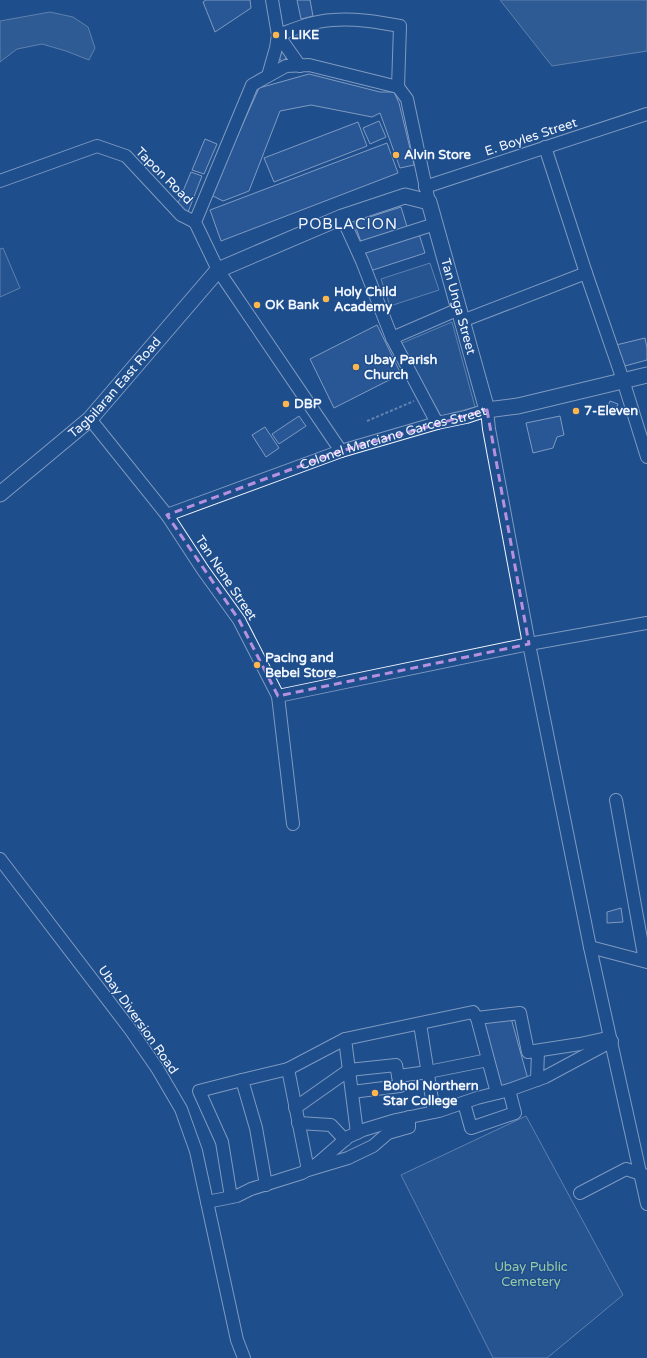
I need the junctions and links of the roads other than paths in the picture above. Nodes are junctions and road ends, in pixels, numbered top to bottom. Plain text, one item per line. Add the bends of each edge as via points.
1 (272, 0) edge
2 (278, 35) junction
3 (300, 66) junction
4 (268, 76) junction
5 (398, 87) junction
6 (647, 114) edge
7 (545, 147) junction
8 (0, 181) edge
9 (425, 187) junction
10 (429, 202) junction
11 (342, 217) junction
12 (194, 222) junction
13 (435, 224) junction
14 (357, 249) junction
15 (218, 270) junction
16 (586, 273) junction
17 (461, 315) junction
18 (392, 338) junction
19 (647, 375) edge
20 (623, 380) junction
21 (487, 410) junction
22 (90, 419) junction
23 (438, 423) junction
24 (341, 452) junction
25 (647, 457) edge
26 (0, 494) edge
27 (167, 515) junction
28 (647, 622) edge
29 (529, 644) junction
30 (278, 696) junction
31 (616, 800) dead end
32 (293, 824) dead end
33 (0, 860) edge
34 (590, 947) junction
35 (646, 961) edge
36 (476, 1018) junction
37 (420, 1024) junction
38 (345, 1039) junction
39 (611, 1039) junction
40 (538, 1050) junction
41 (488, 1060) junction
42 (288, 1070) junction
43 (349, 1070) junction
44 (428, 1072) junction
45 (398, 1076) junction
46 (242, 1080) junction
47 (537, 1080) junction
48 (352, 1092) junction
49 (503, 1092) junction
50 (464, 1103) junction
51 (295, 1108) junction
52 (434, 1112) junction
53 (409, 1117) junction
54 (298, 1123) junction
55 (357, 1132) junction
56 (345, 1140) junction
57 (308, 1170) junction
58 (644, 1175) edge
59 (266, 1185) junction
60 (580, 1193) dead end
61 (231, 1197) junction
62 (207, 1202) junction
63 (647, 1204) edge
64 (244, 1358) edge

1 - 2 street
2 - 3 street
2 - 4 street
2 - 5 street via 331,20 366,20 400,26
3 - 4 street via 286,66
3 - 5 street via 309,65
4 - 12 street via 252,85
5 - 9 street via 407,99
6 - 7 street, E. Boyles Street
7 - 9 street, E. Boyles Street
7 - 16 street
8 - 12 street, Tapon Road via 97,146 126,156 181,215
9 - 10 street
10 - 11 main road via 405,196
10 - 13 main road, Tan Unga Street
11 - 14 street
11 - 15 main road
12 - 15 street
13 - 14 street
13 - 17 main road, Tan Unga Street
14 - 18 street
15 - 22 main road, Tagbilaran East Road
15 - 24 street
16 - 17 street
16 - 20 street
17 - 18 street
17 - 21 main road, Tan Unga Street
18 - 23 street
19 - 20 main road, Colonel Marciano Garces Street
20 - 21 main road, Colonel Marciano Garces Street via 518,406
20 - 25 street
21 - 23 street, Colonel Marciano Garces Street
21 - 29 street
22 - 26 main road, Tagbilaran East Road
22 - 27 street, Tan Nene Street
23 - 24 street, Colonel Marciano Garces Street
24 - 27 street, Colonel Marciano Garces Street
27 - 30 street, Tan Nene Street via 239,620
28 - 29 street
29 - 30 street
29 - 34 street
30 - 32 street, Tan Nene Street
31 - 35 street
33 - 62 street, Ubay Diversion Road via 157,1068 181,1109 196,1151
34 - 35 street
34 - 39 street
36 - 37 street via 473,1012
36 - 40 street via 520,1013 528,1052
36 - 41 street
37 - 38 street
37 - 44 street
38 - 42 street
38 - 43 street
39 - 40 street
39 - 47 street
39 - 58 street
40 - 47 street
41 - 44 street
41 - 49 street
42 - 46 street
42 - 51 street
43 - 45 street via 396,1065
43 - 48 street
43 - 51 street
44 - 45 street
44 - 52 street
45 - 48 street via 400,1086
46 - 59 street via 256,1128
46 - 61 street via 199,1091 222,1142
47 - 49 street
48 - 55 street
49 - 50 street
49 - 50 street via 515,1113 471,1128
50 - 52 street
51 - 54 street
52 - 53 street
53 - 55 street
53 - 57 street via 409,1127 388,1133 373,1146 348,1158
54 - 56 street via 331,1125
54 - 57 street
55 - 56 street
56 - 57 street
57 - 59 street
58 - 60 street via 626,1170
58 - 63 street
59 - 61 street
61 - 62 street
62 - 64 street, Ubay Diversion Road via 236,1340

